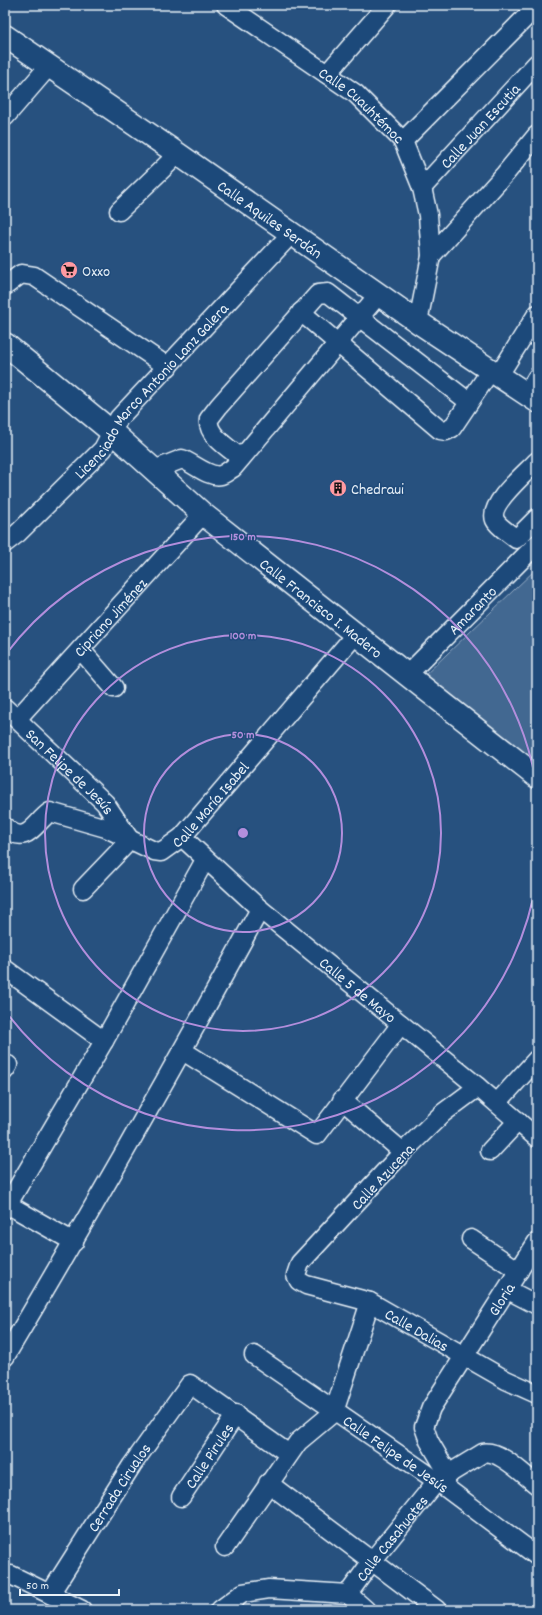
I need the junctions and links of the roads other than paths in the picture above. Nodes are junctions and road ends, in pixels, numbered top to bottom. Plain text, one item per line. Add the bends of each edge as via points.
1 (387, 5) edge
2 (537, 6) edge
3 (233, 7) edge
4 (5, 36) edge
5 (537, 63) edge
6 (49, 66) junction
7 (327, 74) junction
8 (5, 117) edge
9 (537, 135) edge
10 (403, 141) junction
11 (178, 154) junction
12 (422, 188) junction
13 (119, 211) dead end
14 (292, 233) junction
15 (431, 256) junction
16 (5, 286) edge
17 (379, 294) junction
18 (301, 312) junction
19 (537, 314) edge
20 (360, 317) junction
21 (418, 322) junction
22 (337, 343) junction
23 (5, 344) edge
24 (168, 367) junction
25 (495, 373) junction
26 (534, 391) edge
27 (470, 402) junction
28 (112, 432) junction
29 (241, 458) junction
30 (537, 461) edge
31 (154, 470) junction
32 (203, 514) junction
33 (537, 518) edge
34 (516, 539) junction
35 (5, 543) edge
36 (534, 548) edge
37 (355, 635) junction
38 (81, 650) junction
39 (407, 675) junction
40 (114, 688) dead end
41 (11, 713) edge
42 (537, 777) edge
43 (5, 827) edge
44 (182, 837) junction
45 (130, 840) junction
46 (206, 860) junction
47 (83, 889) dead end
48 (260, 909) junction
49 (5, 969) edge
50 (401, 1024) junction
51 (104, 1041) junction
52 (183, 1051) junction
53 (537, 1058) edge
54 (478, 1087) junction
55 (342, 1100) junction
56 (497, 1103) junction
57 (518, 1121) junction
58 (537, 1138) edge
59 (404, 1152) junction
60 (490, 1152) dead end
61 (6, 1206) edge
62 (471, 1240) dead end
63 (74, 1242) junction
64 (537, 1242) edge
65 (519, 1270) junction
66 (296, 1275) joint
67 (508, 1290) junction
68 (370, 1302) junction
69 (537, 1305) edge
70 (254, 1355) dead end
71 (465, 1355) junction
72 (5, 1357) edge
73 (190, 1384) joint
74 (537, 1394) edge
75 (334, 1412) junction
76 (236, 1414) junction
77 (289, 1454) junction
78 (443, 1478) junction
79 (268, 1483) junction
80 (537, 1485) edge
81 (181, 1497) dead end
82 (225, 1547) dead end
83 (537, 1556) edge
84 (372, 1561) junction
85 (5, 1575) edge
86 (50, 1594) junction
87 (348, 1594) junction
88 (81, 1610) edge
89 (220, 1610) edge
90 (366, 1610) edge
91 (437, 1610) edge

1 - 7 street
2 - 10 street
3 - 7 street, Calle Cuauhtémoc
4 - 6 main road, Calle Aquiles Serdán
5 - 12 street, Calle Juan Escutia
6 - 8 street
6 - 11 main road, Calle Aquiles Serdán
7 - 10 street, Calle Cuauhtémoc via 356,94
9 - 15 street via 506,174
10 - 12 street, Calle Cuauhtémoc
11 - 13 street
11 - 14 main road, Calle Aquiles Serdán
12 - 15 street, Calle Cuauhtémoc via 428,215
14 - 17 main road, Calle Aquiles Serdán
14 - 24 street, Licenciado Marco Antonio Lanz Galera
15 - 21 street, Calle Cuauhtémoc
16 - 24 street via 21,274 34,276
17 - 20 street
17 - 21 main road, Calle Aquiles Serdán
18 - 20 street via 323,292
18 - 22 street
18 - 29 street via 209,419 211,432
19 - 25 street
20 - 22 street
20 - 27 street
21 - 25 main road, Calle Aquiles Serdán
22 - 27 street via 440,430 452,428
22 - 29 street
23 - 28 main road, Calle Francisco I. Madero
24 - 28 street, Licenciado Marco Antonio Lanz Galera via 119,418
25 - 26 main road, Calle Aquiles Serdán
25 - 27 street
28 - 31 main road, Calle Francisco I. Madero
28 - 35 street, Licenciado Marco Antonio Lanz Galera via 104,449
29 - 31 street via 233,468 220,475 210,474 182,459
30 - 34 street via 497,502 494,512 495,521
31 - 32 main road, Calle Francisco I. Madero
32 - 37 main road, Calle Francisco I. Madero
32 - 38 street, Cipriano Jiménez
33 - 34 street
34 - 36 street
36 - 39 street, Amaranto
37 - 39 main road, Calle Francisco I. Madero
37 - 44 street, Calle María Isabel
38 - 40 street
38 - 41 street, Cipriano Jiménez
39 - 42 main road, Calle Francisco I. Madero
41 - 45 street, San Felipe de Jesús via 105,803
43 - 45 street via 11,833 21,835 31,832 50,812 106,828
44 - 45 street, Calle María Isabel via 161,852
44 - 46 street, Calle 5 de Mayo
45 - 47 street
46 - 48 street, Calle 5 de Mayo
46 - 51 street
48 - 50 street, Calle 5 de Mayo
48 - 52 street
49 - 51 street
50 - 54 street, Calle 5 de Mayo
50 - 55 street
51 - 61 street
52 - 55 street via 317,1135
52 - 63 street
53 - 56 street
54 - 56 street, Calle 5 de Mayo
54 - 59 street, Calle Azucena via 443,1113
55 - 59 street
56 - 57 street, Calle 5 de Mayo
57 - 58 street, Calle 5 de Mayo
57 - 60 street
59 - 66 street, Calle Azucena via 300,1263
61 - 63 street
62 - 65 street
63 - 72 street
64 - 65 street, Gloria
65 - 67 street, Gloria
66 - 68 street, Calle Dalias via 299,1281 306,1285
67 - 69 street
67 - 71 street, Gloria
68 - 71 street, Calle Dalias
68 - 75 street
70 - 75 street, Calle Felipe de Jesús
71 - 74 street, Calle Dalias via 506,1380
71 - 78 street, Gloria via 431,1408 424,1427
73 - 76 street, Calle Pirules
73 - 86 street, Cerrada Cirualos via 132,1465
75 - 77 street via 298,1442
75 - 78 street, Calle Felipe de Jesús
76 - 77 street, Calle Pirules
76 - 81 street, Calle Pirules
77 - 79 street
78 - 80 street, Calle Casahuates via 490,1451
78 - 83 street, Calle Felipe de Jesús
78 - 84 street, Calle Casahuates
79 - 82 street
79 - 84 street
84 - 87 street, Calle Casahuates
84 - 91 street
85 - 86 street via 11,1575
86 - 88 street
87 - 89 street via 269,1589 243,1593
87 - 90 street

